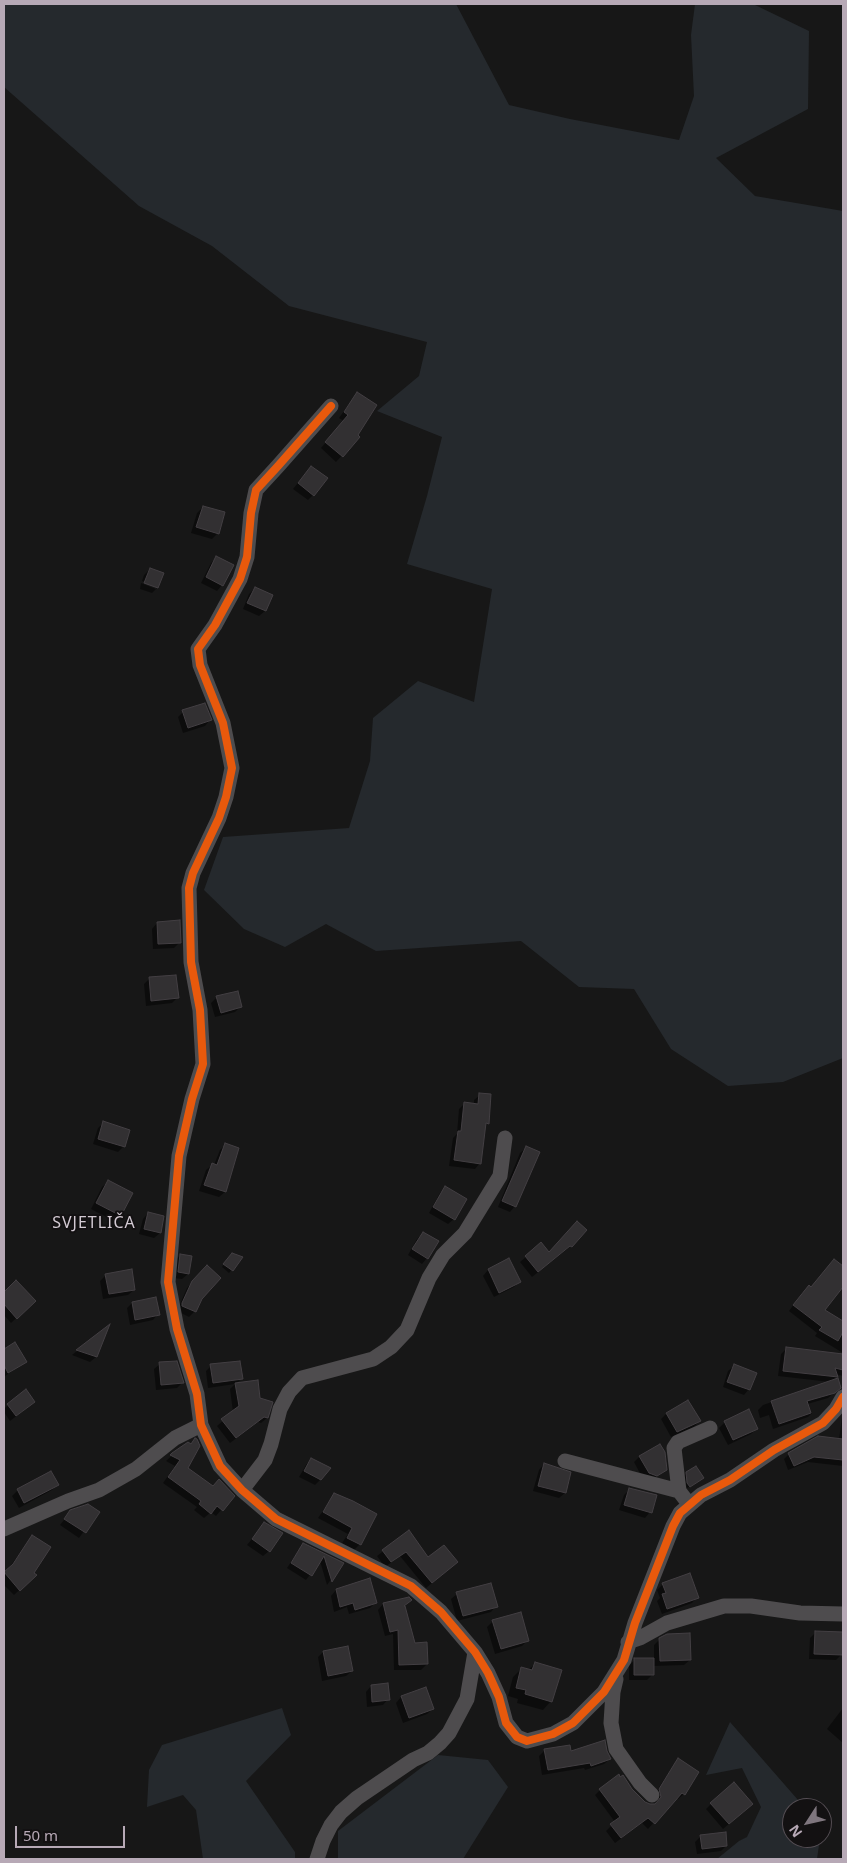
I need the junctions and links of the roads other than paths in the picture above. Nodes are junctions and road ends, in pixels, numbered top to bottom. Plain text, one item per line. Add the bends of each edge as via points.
1 (331, 406) dead end
2 (505, 1138) dead end
3 (843, 1398) edge
4 (201, 1425) junction
5 (710, 1428) dead end
6 (565, 1461) dead end
7 (242, 1490) junction
8 (680, 1491) junction
9 (689, 1504) junction
10 (4, 1529) edge
11 (843, 1614) edge
12 (628, 1642) junction
13 (475, 1652) junction
14 (616, 1672) junction
15 (652, 1795) dead end
16 (318, 1859) edge

1 - 4 street via 256,490 247,557 240,580 216,625 198,649 200,665 222,723 232,768 219,818 193,872 189,888 202,1064 179,1156 168,1282 197,1394
2 - 7 street via 500,1176 465,1233 443,1255 429,1278 407,1330 391,1347 373,1359 302,1378 280,1409 265,1460
3 - 9 street via 823,1424 774,1450
4 - 7 street via 220,1466
4 - 10 street via 175,1438 136,1469 99,1490
5 - 8 street via 686,1437 674,1448
6 - 8 street
7 - 13 street via 276,1520 411,1586 442,1612
8 - 9 street
9 - 12 street via 673,1526
11 - 12 street via 724,1606 667,1623
12 - 14 street via 624,1660
13 - 14 street via 499,1697 506,1723 517,1737 527,1740 553,1734 573,1723 604,1692
13 - 16 street via 467,1699 449,1733 428,1753 356,1798 341,1812 327,1833
14 - 15 street via 611,1723 616,1749

